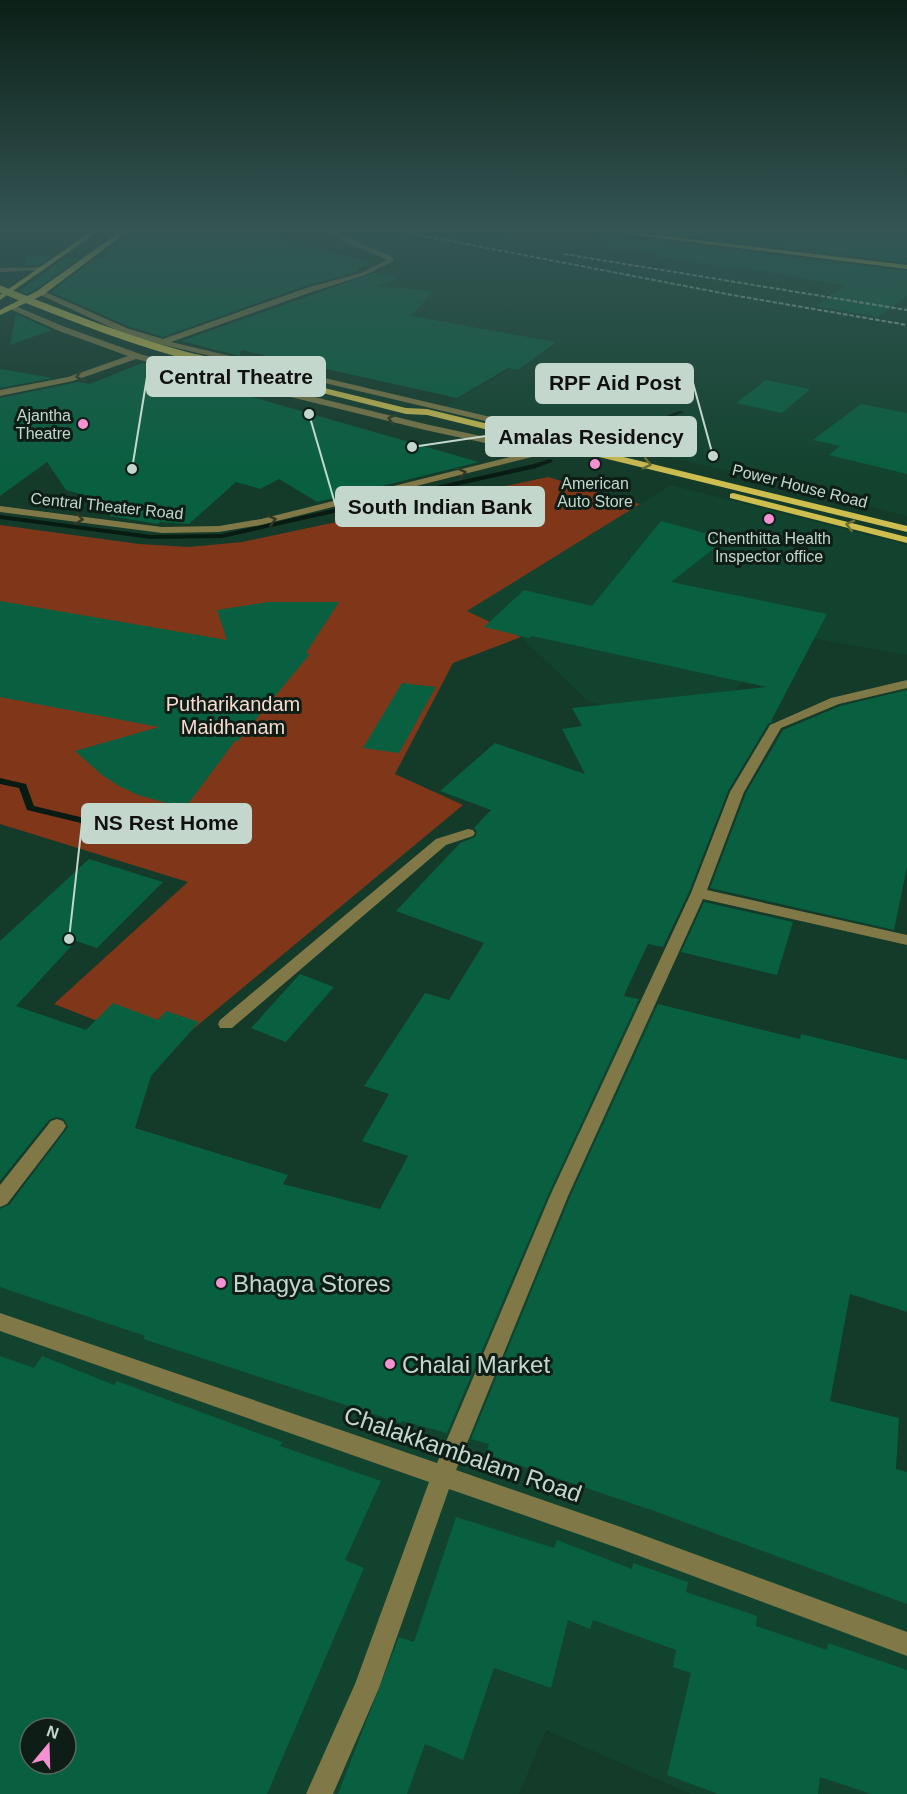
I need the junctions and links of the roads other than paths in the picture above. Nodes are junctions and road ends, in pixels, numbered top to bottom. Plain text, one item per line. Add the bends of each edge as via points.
1 (24, 312) edge
2 (56, 312) edge
3 (82, 312) edge
4 (248, 312) edge
5 (163, 342) junction
6 (135, 356) junction
7 (0, 393) edge
8 (406, 411) junction
9 (547, 445) junction
10 (561, 445) joint
11 (532, 446) junction
12 (0, 509) edge
13 (907, 529) edge
14 (907, 540) edge
15 (907, 684) edge
16 (468, 833) dead end
17 (698, 893) junction
18 (907, 940) edge
19 (226, 1024) dead end
20 (57, 1126) dead end
21 (0, 1199) edge
22 (0, 1322) edge
23 (443, 1475) junction
24 (907, 1644) edge
25 (319, 1794) edge

1 - 6 street
2 - 8 main road, bridge via 111,334
3 - 5 street
4 - 5 street
5 - 6 street
5 - 9 street via 505,423
6 -> 7 street via 70,379
11 -> 6 street via 424,427
8 - 9 main road via 427,412
8 - 11 main road via 414,418
9 - 10 street, Central Theater Road
9 - 11 main road
12 -> 9 street, Central Theater Road via 162,530 219,530
14 -> 9 main road
10 -> 13 main road, Power House Road
15 - 17 street via 836,701 776,725 736,792
16 - 19 street via 441,842
17 - 18 street
17 - 23 street via 559,1196
20 - 21 street
22 - 23 street, Chalakkambalam Road
23 - 24 street, Chalakkambalam Road
23 - 25 street via 366,1688

